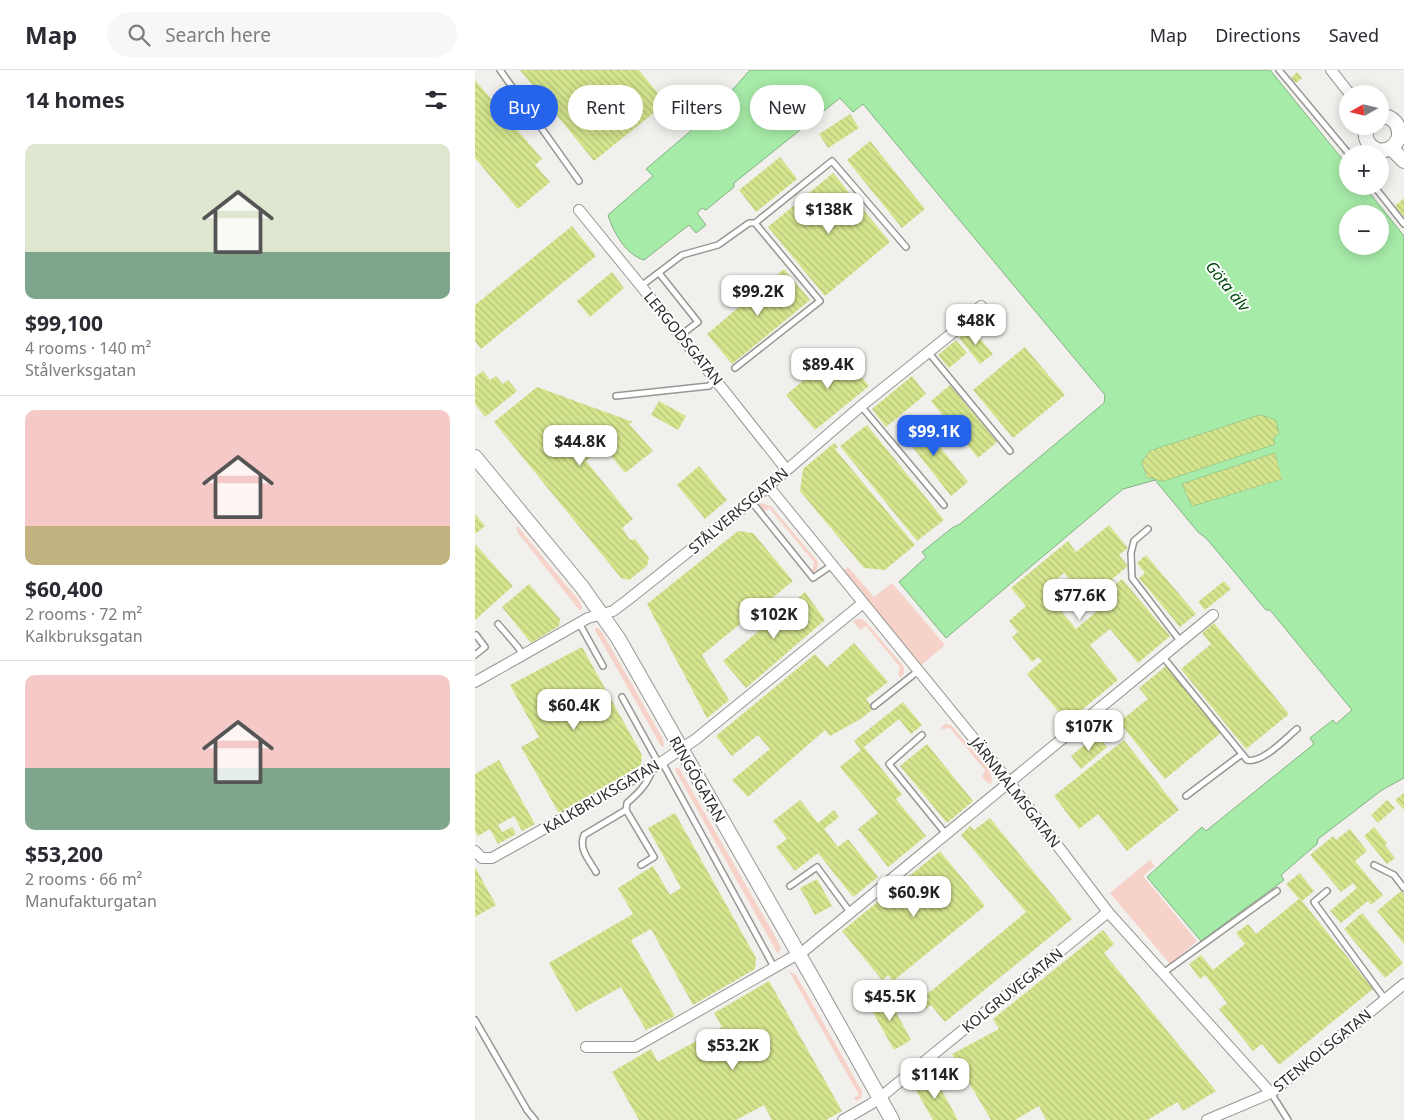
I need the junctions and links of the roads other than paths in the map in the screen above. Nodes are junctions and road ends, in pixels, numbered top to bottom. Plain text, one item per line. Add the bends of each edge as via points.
1 (500, 70) edge
2 (1279, 70) edge
3 (1331, 70) edge
4 (1343, 85) edge
5 (1404, 115) edge
6 (1389, 117) edge
7 (1389, 120) edge
8 (1365, 135) edge
9 (1398, 139) edge
10 (1342, 145) edge
11 (1404, 161) edge
12 (579, 181) dead end
13 (1382, 195) edge
14 (579, 210) dead end
15 (755, 223) junction
16 (1404, 224) edge
17 (906, 247) dead end
18 (659, 273) junction
19 (641, 286) junction
20 (981, 306) dead end
21 (681, 335) junction
22 (929, 353) junction
23 (735, 368) dead end
24 (717, 379) junction
25 (617, 396) dead end
26 (861, 406) junction
27 (1010, 451) dead end
28 (475, 457) edge
29 (787, 469) junction
30 (768, 486) junction
31 (751, 501) junction
32 (944, 505) dead end
33 (1148, 529) dead end
34 (832, 565) junction
35 (863, 603) junction
36 (603, 614) junction
37 (1213, 615) dead end
38 (498, 624) dead end
39 (579, 624) junction
40 (476, 635) dead end
41 (1181, 642) junction
42 (475, 654) edge
43 (523, 655) junction
44 (1163, 657) junction
45 (603, 666) dead end
46 (918, 671) junction
47 (476, 679) edge
48 (622, 697) dead end
49 (874, 706) dead end
50 (1297, 729) dead end
51 (923, 735) dead end
52 (681, 749) junction
53 (1241, 754) junction
54 (660, 763) junction
55 (649, 769) junction
56 (1010, 783) junction
57 (1185, 796) dead end
58 (626, 810) junction
59 (946, 834) junction
60 (475, 851) edge
61 (641, 865) dead end
62 (1374, 865) dead end
63 (596, 872) dead end
64 (790, 886) dead end
65 (1404, 888) edge
66 (1277, 891) dead end
67 (1327, 892) dead end
68 (850, 912) junction
69 (1109, 912) junction
70 (798, 954) junction
71 (775, 968) junction
72 (1163, 973) junction
73 (1404, 984) edge
74 (1385, 999) junction
75 (475, 1020) edge
76 (586, 1047) dead end
77 (1271, 1093) junction
78 (879, 1098) junction
79 (535, 1120) edge
80 (843, 1120) edge
81 (892, 1120) edge
82 (1207, 1120) edge
83 (1288, 1120) edge

1 - 12 lane
2 - 10 lane
3 - 4 street
5 - 6 street
7 - 9 street via 1398,126
8 - 9 street via 1370,145 1379,150
9 - 11 street
13 - 16 lane
14 - 19 street, LERGODSGATAN
15 - 17 lane via 832,161
15 - 18 lane via 749,223 718,244 682,255
15 - 23 lane via 820,301
18 - 19 lane
18 - 21 lane via 698,322
19 - 21 street, LERGODSGATAN
20 - 22 street, STÅLVERKSGATAN
21 - 24 street, LERGODSGATAN
22 - 26 street, STÅLVERKSGATAN
22 - 27 lane
24 - 25 lane via 709,386
24 - 29 street, LERGODSGATAN
26 - 29 street, STÅLVERKSGATAN
26 - 32 lane
28 - 36 street, RINGÖGATAN
29 - 30 street, STÅLVERKSGATAN
30 - 31 street, STÅLVERKSGATAN
30 - 34 street, JÄRNMALMSGATAN
31 - 34 lane via 813,578
31 - 36 street, STÅLVERKSGATAN via 613,612
33 - 41 lane via 1134,541 1132,578
34 - 35 street, JÄRNMALMSGATAN
35 - 46 street, JÄRNMALMSGATAN
35 - 52 street, KALKBRUKSGATAN via 704,734
36 - 39 street, STÅLVERKSGATAN
36 - 52 street, RINGÖGATAN
37 - 41 street
38 - 43 lane
39 - 43 street, STÅLVERKSGATAN
39 - 45 lane
40 - 42 lane via 485,647
41 - 44 street
43 - 47 street, STÅLVERKSGATAN
44 - 53 lane
44 - 56 street
46 - 49 lane
46 - 56 street, JÄRNMALMSGATAN
48 - 54 lane
50 - 53 lane via 1263,757 1250,761
51 - 59 lane via 889,764
52 - 54 street, KALKBRUKSGATAN
52 - 70 street, RINGÖGATAN
53 - 57 lane
54 - 55 street, KALKBRUKSGATAN
54 - 71 lane
55 - 58 lane via 648,781 627,803
55 - 60 street, KALKBRUKSGATAN via 492,858 482,858
56 - 59 street
56 - 69 street, JÄRNMALMSGATAN
58 - 61 lane via 654,857
58 - 63 lane via 584,835 582,848
59 - 68 street
62 - 65 lane via 1394,875
64 - 68 lane via 817,867
66 - 72 lane
67 - 74 lane via 1314,902
68 - 70 street
69 - 72 street, JÄRNMALMSGATAN
69 - 78 street, KOLGRUVEGATAN
70 - 71 street
70 - 78 street, RINGÖGATAN
71 - 76 street via 635,1047
72 - 77 street, JÄRNMALMSGATAN
73 - 74 street, STENKOLSGATAN
74 - 77 street, STENKOLSGATAN
75 - 79 lane
77 - 82 street, STENKOLSGATAN
77 - 83 lane
78 - 80 street, KOLGRUVEGATAN
78 - 81 street, RINGÖGATAN

